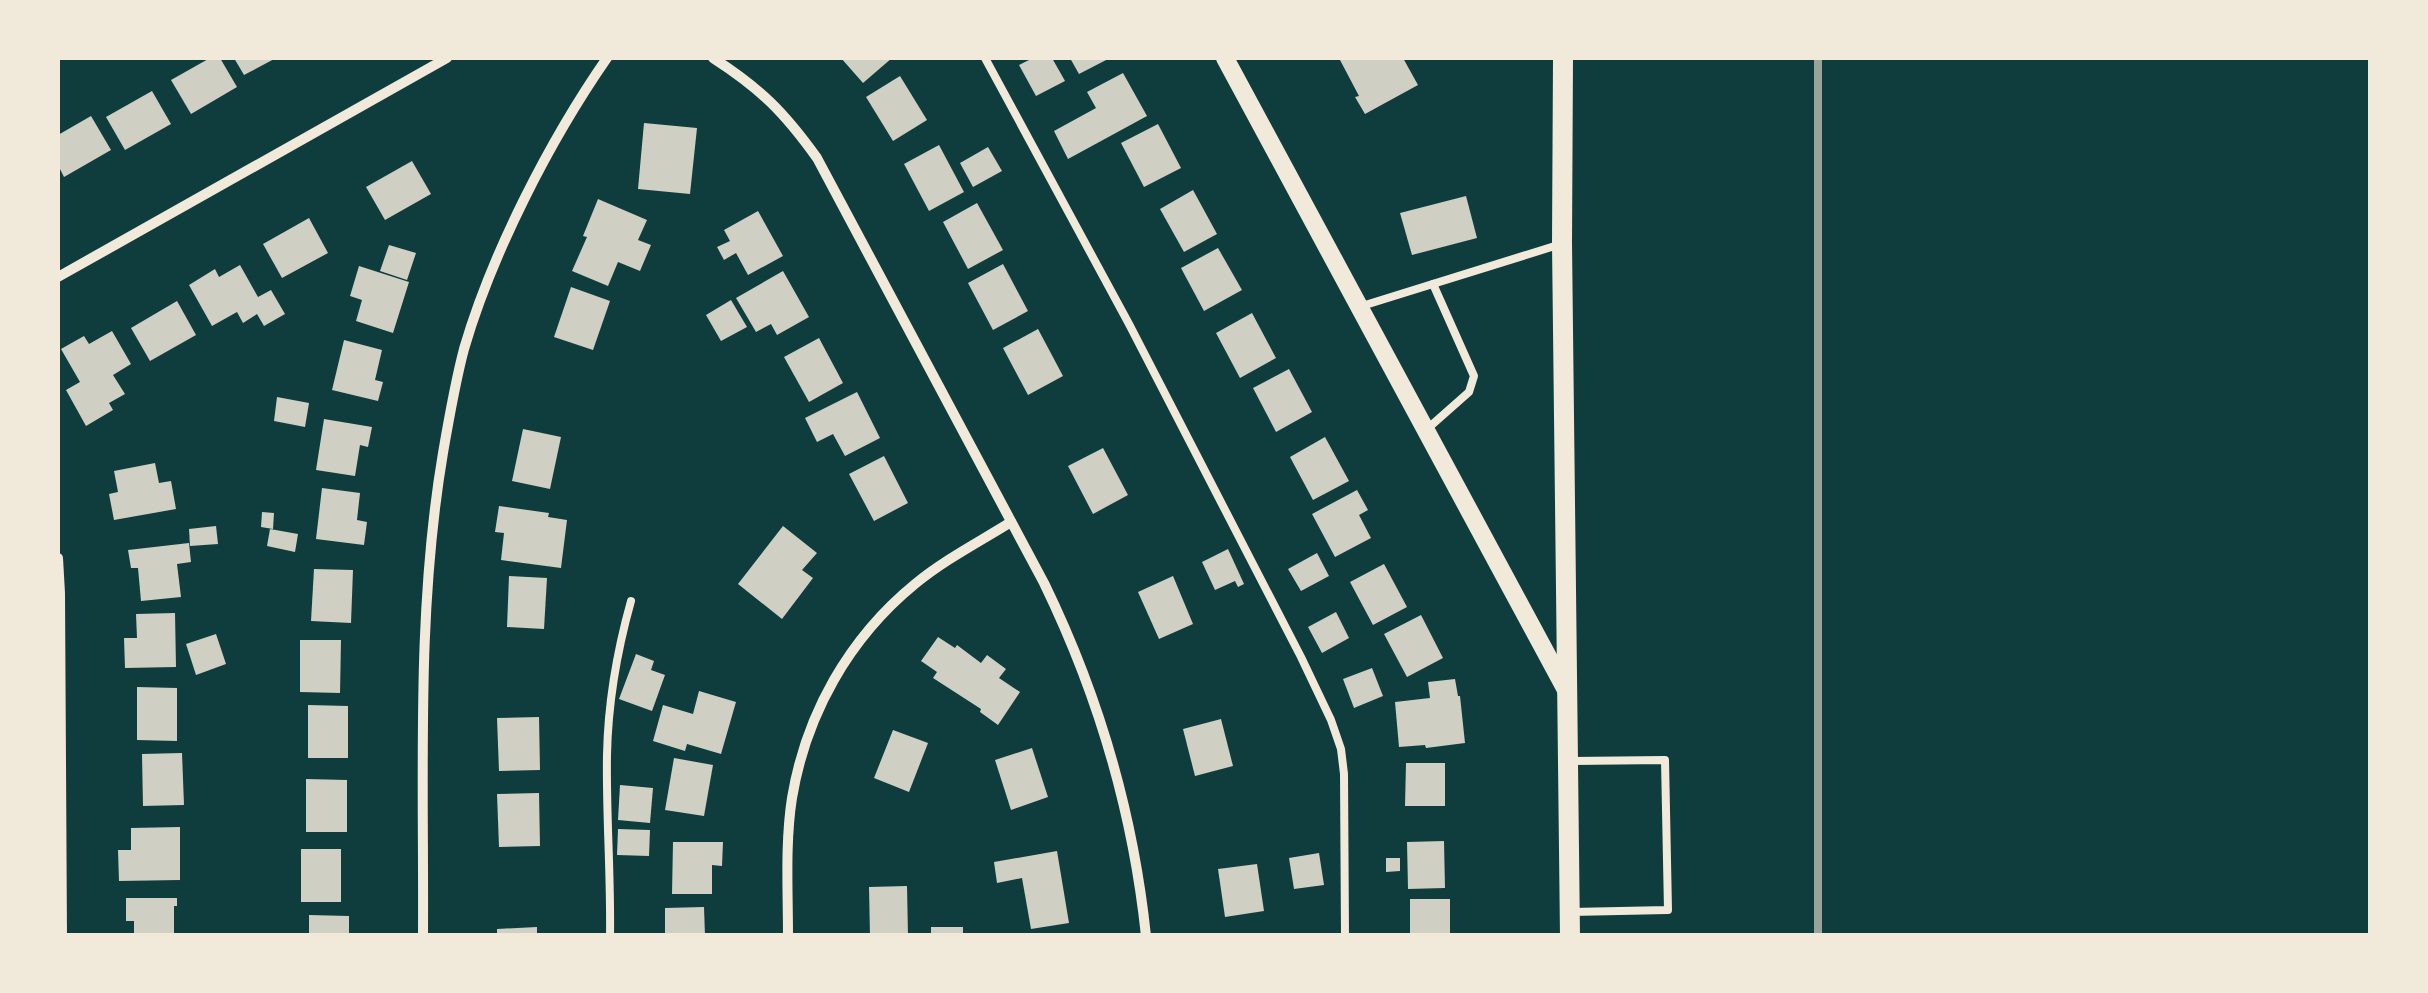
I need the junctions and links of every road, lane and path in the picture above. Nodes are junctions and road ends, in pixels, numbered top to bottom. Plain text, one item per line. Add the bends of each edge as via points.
1 (447, 58) edge
2 (606, 58) edge
3 (713, 58) edge
4 (985, 58) edge
5 (1225, 58) edge
6 (1563, 58) edge
7 (1562, 244) junction
8 (58, 277) edge
9 (1434, 284) junction
10 (1359, 307) junction
11 (1426, 430) junction
12 (1011, 522) junction
13 (58, 558) edge
14 (631, 601) dead end
15 (1566, 690) junction
16 (1567, 761) junction
17 (1569, 912) junction
18 (62, 936) edge
19 (424, 936) edge
20 (610, 936) edge
21 (788, 936) edge
22 (1146, 936) edge
23 (1345, 936) edge
24 (1570, 936) edge

1 - 8 street
2 - 19 street via 524,201 464,348 452,399 432,517 424,634
3 - 12 street via 758,88 818,158
4 - 23 lane via 1331,720 1344,774
5 - 10 street
6 - 7 main road
7 - 9 lane
7 - 15 main road
9 - 10 lane
9 - 11 lane via 1474,376 1469,392
10 - 11 street
11 - 15 street
12 - 21 street via 914,584 869,628 822,700 792,798
12 - 22 street via 1070,635 1103,727 1129,828
13 - 18 street
14 - 20 lane via 607,755
15 - 16 main road
16 - 17 main road
16 - 17 lane via 1665,760 1668,910
17 - 24 main road

